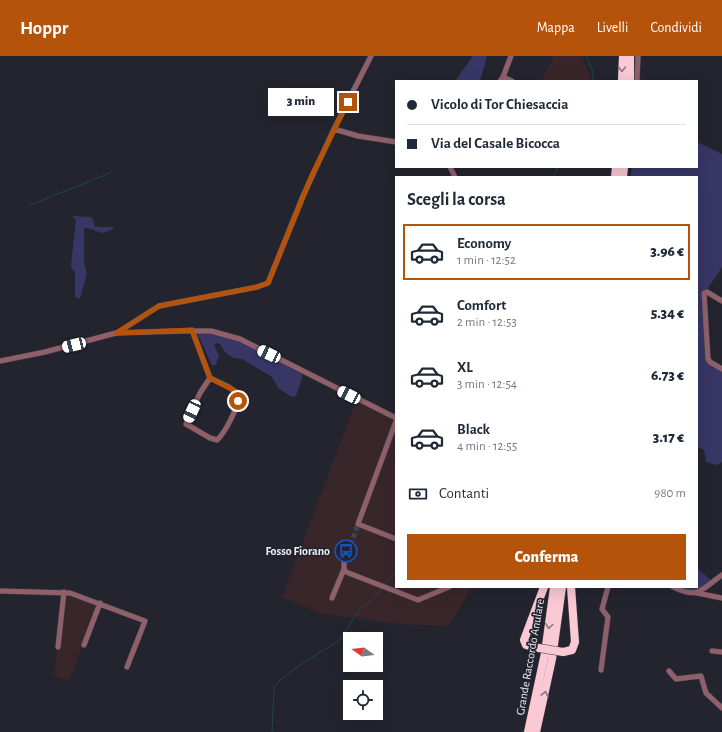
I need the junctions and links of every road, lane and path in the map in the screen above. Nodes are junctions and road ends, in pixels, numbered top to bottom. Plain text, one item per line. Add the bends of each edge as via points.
1 (371, 56) edge
2 (511, 56) edge
3 (622, 56) edge
4 (630, 56) edge
5 (638, 56) edge
6 (502, 79) edge
7 (622, 80) edge
8 (630, 80) edge
9 (637, 80) edge
10 (334, 129) junction
11 (395, 142) edge
12 (722, 301) edge
13 (192, 330) junction
14 (116, 333) junction
15 (0, 361) edge
16 (722, 369) edge
17 (210, 378) junction
18 (395, 419) edge
19 (395, 423) edge
20 (395, 539) edge
21 (348, 552) tunnel mouth
22 (344, 569) junction
23 (722, 575) edge
24 (447, 588) edge
25 (544, 588) edge
26 (554, 588) edge
27 (562, 588) edge
28 (571, 588) edge
29 (608, 588) edge
30 (676, 588) edge
31 (0, 590) edge
32 (64, 592) junction
33 (697, 593) junction
34 (332, 598) dead end
35 (722, 598) edge
36 (100, 603) junction
37 (84, 645) dead end
38 (58, 647) dead end
39 (712, 651) dead end
40 (722, 652) edge
41 (127, 667) dead end
42 (601, 670) dead end
43 (669, 671) dead end
44 (722, 708) edge
45 (528, 732) edge
46 (536, 732) edge

1 - 10 street
2 - 6 street
3 -> 7 highway
4 - 8 highway
5 - 9 street
10 - 11 street
10 - 14 street via 303,196 268,283 159,306
12 - 16 street via 707,292 704,293 708,358
13 - 14 street
13 - 17 street
13 - 18 street via 211,331 235,337
14 - 15 street
17 - 17 street via 237,392 239,397 224,433 216,440 186,424 200,392
19 - 20 street via 358,524
21 - 22 street
22 - 24 street via 418,600
22 - 34 street
23 - 33 street
25 - 28 highway, bridge via 524,640 526,645 563,652 572,650 575,642
26 -> 45 highway, Grande Raccordo Anulare via 545,652
46 -> 27 highway, Grande Raccordo Anulare via 552,659
29 - 42 street via 602,610 608,618
30 - 33 street
31 - 32 street
32 - 36 street
32 - 38 street
33 - 35 street
36 - 37 street
36 - 41 street via 145,621
39 - 40 street
43 - 44 street via 676,678 701,676 706,694

